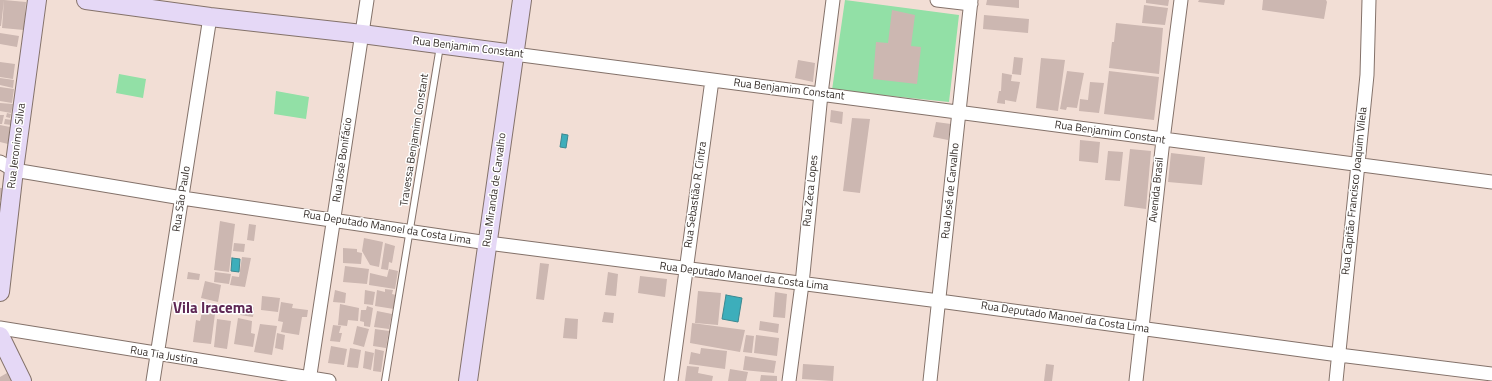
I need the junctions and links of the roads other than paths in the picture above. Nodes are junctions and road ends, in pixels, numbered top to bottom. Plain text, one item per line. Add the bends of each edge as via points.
1 (37, 0) edge
2 (86, 0) edge
3 (367, 0) edge
4 (522, 0) edge
5 (833, 0) edge
6 (937, 0) edge
7 (1181, 0) edge
8 (1369, 0) edge
9 (971, 2) edge
10 (210, 17) junction
11 (362, 34) junction
12 (440, 45) junction
13 (514, 54) junction
14 (712, 80) junction
15 (821, 94) junction
16 (959, 112) junction
17 (1163, 140) junction
18 (7, 166) edge
19 (1358, 166) junction
20 (1492, 182) edge
21 (182, 198) junction
22 (334, 220) junction
23 (410, 231) junction
24 (488, 243) junction
25 (686, 270) junction
26 (802, 284) junction
27 (0, 292) edge
28 (939, 302) junction
29 (0, 328) edge
30 (1142, 329) junction
31 (0, 336) edge
32 (157, 354) junction
33 (1339, 356) junction
34 (1492, 374) edge
35 (309, 380) edge
36 (22, 381) edge
37 (153, 381) edge
38 (329, 381) edge
39 (385, 381) edge
40 (468, 381) edge
41 (671, 381) edge
42 (789, 381) edge
43 (930, 381) edge
44 (1136, 381) edge
45 (1336, 381) edge

1 - 18 main road, Rua Jeronimo Silva
2 - 10 main road, Rua Benjamim Constant
3 - 11 street, Rua José Bonifácio
4 - 13 main road, Rua Miranda de Carvalho
5 - 15 street, Rua Zeca Lopes
6 - 9 street
7 - 17 street, Avenida Brasil
8 - 19 street, Rua Capitão Francisco Joaquim Vilela via 1367,75
9 - 16 street, Rua José de Carvalho
10 - 11 main road, Rua Benjamim Constant
10 - 21 street, Rua São Paulo
11 - 12 main road, Rua Benjamim Constant
11 - 22 street, Rua José Bonifácio
12 - 13 main road, Rua Benjamim Constant
12 - 23 lane, Travessa Benjamim Constant
13 - 14 street, Rua Benjamim Constant
13 - 24 main road, Rua Miranda de Carvalho
14 - 15 street, Rua Benjamim Constant
14 - 25 street, Rua Sebastião R. Cintra
15 - 16 street, Rua Benjamim Constant
15 - 26 street, Rua Zeca Lopes
16 - 17 street, Rua Benjamim Constant
16 - 28 street, Rua José de Carvalho
17 - 19 street, Rua Benjamim Constant
17 - 30 street, Avenida Brasil
18 - 21 street, Rua Deputado Manoel da Costa Lima
18 - 27 main road, Rua Jeronimo Silva
19 - 20 street, Rua Benjamim Constant
19 - 33 street, Rua Capitão Francisco Joaquim Vilela
21 - 22 street, Rua Deputado Manoel da Costa Lima
21 - 32 street, Rua São Paulo
22 - 23 street, Rua Deputado Manoel da Costa Lima
22 - 35 street, Rua José Bonifácio
23 - 24 street, Rua Deputado Manoel da Costa Lima
23 - 39 lane, Travessa Benjamim Constant
24 - 25 street, Rua Deputado Manoel da Costa Lima
24 - 40 main road, Rua Miranda de Carvalho
25 - 26 street, Rua Deputado Manoel da Costa Lima
25 - 41 street, Rua Sebastião R. Cintra
26 - 28 street, Rua Deputado Manoel da Costa Lima
26 - 42 street, Rua Zeca Lopes
28 - 30 street, Rua Deputado Manoel da Costa Lima
28 - 43 street, Rua José de Carvalho
29 - 32 street, Rua Tia Justina
30 - 33 street, Rua Deputado Manoel da Costa Lima
30 - 44 street, Avenida Brasil
31 - 36 main road
32 - 35 street, Rua Tia Justina
32 - 37 street, Rua São Paulo
33 - 34 street, Rua Deputado Manoel da Costa Lima
33 - 45 street, Rua Capitão Francisco Joaquim Vilela
35 - 38 street, Rua Tia Justina

